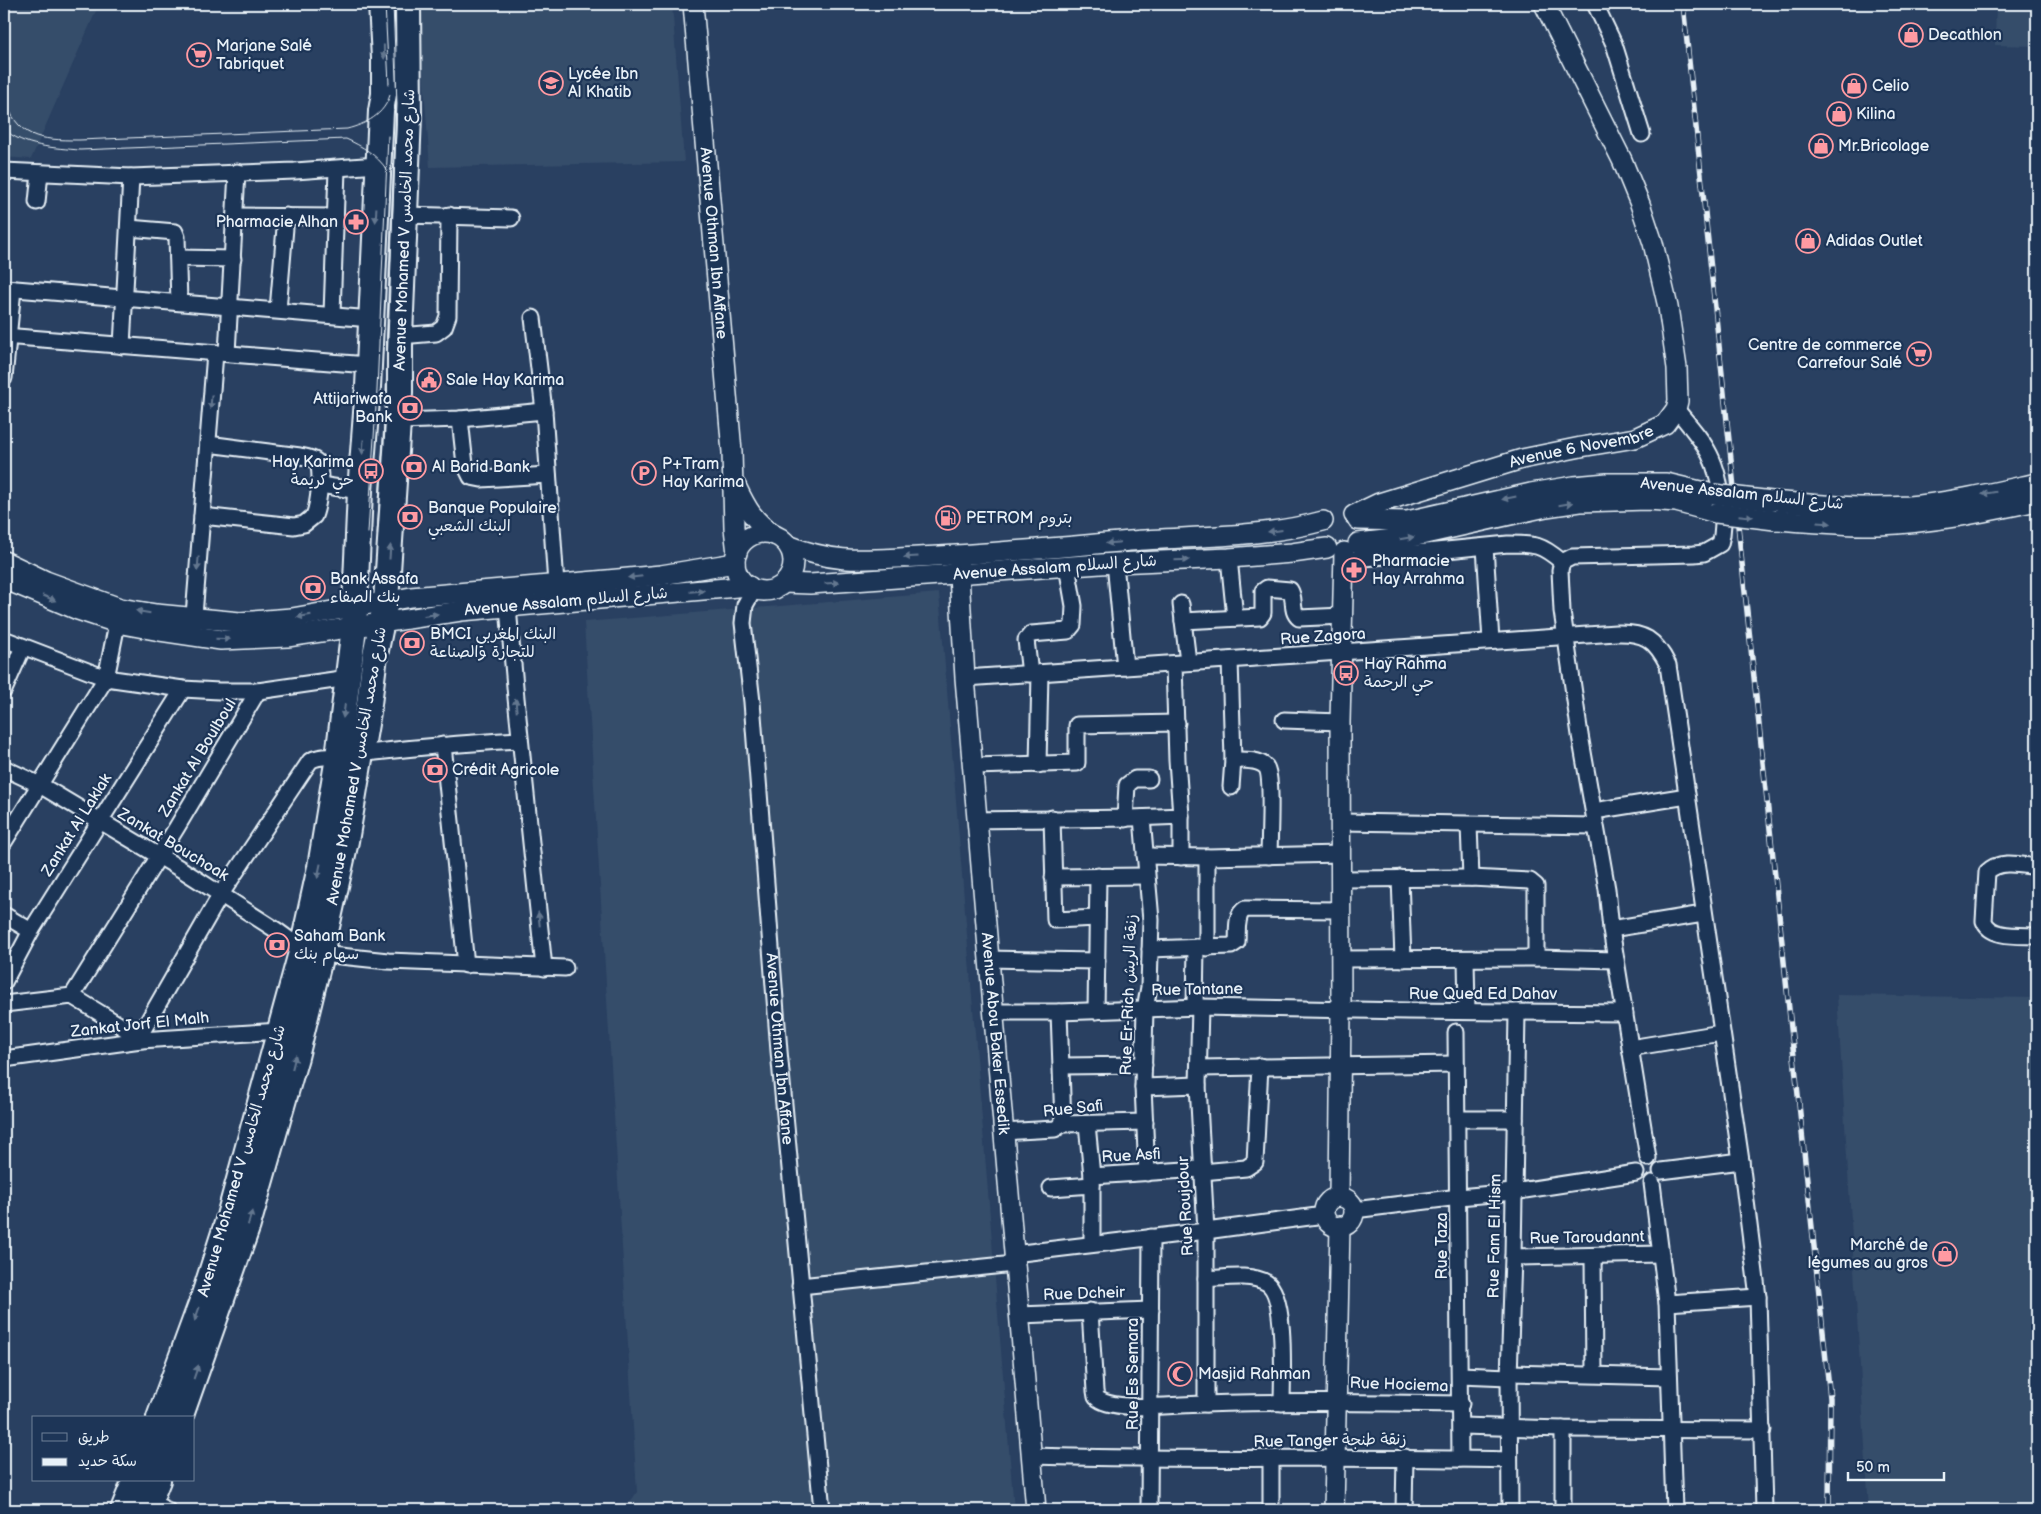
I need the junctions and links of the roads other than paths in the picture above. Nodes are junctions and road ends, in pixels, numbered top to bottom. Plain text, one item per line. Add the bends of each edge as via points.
1 (381, 4) edge
2 (408, 4) edge
3 (693, 4) edge
4 (1544, 4) edge
5 (1594, 4) edge
6 (1642, 134) dead end
7 (378, 165) junction
8 (338, 168) junction
9 (4, 171) edge
10 (237, 172) junction
11 (40, 173) junction
12 (131, 178) junction
13 (38, 202) dead end
14 (405, 215) junction
15 (449, 215) junction
16 (235, 216) junction
17 (286, 216) junction
18 (336, 217) junction
19 (511, 218) dead end
20 (129, 228) junction
21 (178, 258) junction
22 (233, 259) junction
23 (8, 288) edge
24 (123, 297) junction
25 (179, 302) junction
26 (231, 306) junction
27 (278, 310) junction
28 (332, 314) junction
29 (534, 318) dead end
30 (371, 319) junction
31 (400, 336) junction
32 (6, 337) edge
33 (122, 346) junction
34 (221, 353) junction
35 (368, 366) junction
36 (4, 378) edge
37 (1676, 408) junction
38 (544, 411) junction
39 (460, 419) junction
40 (399, 421) junction
41 (208, 444) junction
42 (548, 475) junction
43 (734, 483) junction
44 (2037, 483) edge
45 (320, 485) junction
46 (360, 491) junction
47 (1388, 500) junction
48 (2037, 501) edge
49 (202, 516) junction
50 (1356, 518) junction
51 (1322, 521) junction
52 (1392, 521) junction
53 (781, 540) junction
54 (1485, 548) junction
55 (1343, 551) junction
56 (959, 556) junction
57 (736, 558) junction
58 (1229, 558) junction
59 (4, 561) edge
60 (1115, 562) junction
61 (1562, 562) junction
62 (1067, 566) junction
63 (959, 575) junction
64 (4, 579) edge
65 (784, 582) junction
66 (556, 584) junction
67 (751, 588) junction
68 (507, 598) junction
69 (1181, 604) dead end
70 (385, 612) junction
71 (118, 615) junction
72 (1343, 616) junction
73 (354, 617) junction
74 (1235, 618) junction
75 (1183, 621) junction
76 (193, 627) junction
77 (1566, 638) junction
78 (4, 639) edge
79 (1491, 641) junction
80 (23, 647) junction
81 (1342, 653) junction
82 (1230, 660) junction
83 (1181, 663) junction
84 (1125, 667) junction
85 (1035, 673) junction
86 (106, 678) junction
87 (348, 678) junction
88 (965, 678) junction
89 (183, 689) junction
90 (4, 690) edge
91 (258, 691) junction
92 (1284, 720) dead end
93 (1340, 722) junction
94 (1177, 723) junction
95 (520, 740) junction
96 (443, 744) junction
97 (350, 755) junction
98 (1233, 760) junction
99 (1038, 765) junction
100 (974, 766) junction
101 (4, 768) edge
102 (1149, 779) dead end
103 (40, 785) junction
104 (1231, 787) dead end
105 (1687, 796) junction
106 (1594, 811) junction
107 (1181, 816) junction
108 (1052, 818) junction
109 (1142, 818) junction
110 (100, 820) junction
111 (979, 820) junction
112 (1125, 820) junction
113 (1341, 822) junction
114 (1469, 825) junction
115 (1595, 826) junction
116 (6, 834) edge
117 (1341, 854) junction
118 (1145, 856) junction
119 (1269, 856) junction
120 (159, 857) junction
121 (1181, 857) junction
122 (1207, 857) junction
123 (2037, 867) edge
124 (1098, 876) junction
125 (1146, 876) junction
126 (1053, 877) junction
127 (1400, 878) junction
128 (1471, 878) junction
129 (1341, 879) junction
130 (221, 894) junction
131 (1340, 910) junction
132 (1703, 914) junction
133 (4, 915) edge
134 (1097, 918) junction
135 (1611, 929) junction
136 (31, 932) junction
137 (2037, 936) edge
138 (1201, 947) junction
139 (1150, 949) junction
140 (312, 952) junction
141 (1536, 958) junction
142 (988, 959) junction
143 (1341, 959) junction
144 (1403, 959) junction
145 (1466, 959) junction
146 (1616, 960) junction
147 (1097, 961) junction
148 (466, 965) junction
149 (544, 968) junction
150 (565, 968) dead end
151 (4, 982) edge
152 (72, 996) junction
153 (4, 1004) edge
154 (1198, 1007) junction
155 (1145, 1009) junction
156 (1341, 1009) junction
157 (1096, 1011) junction
158 (1467, 1011) junction
159 (994, 1012) junction
160 (1059, 1012) junction
161 (1516, 1012) junction
162 (1624, 1013) junction
163 (280, 1030) junction
164 (1456, 1032) dead end
165 (1721, 1033) junction
166 (140, 1038) junction
167 (1630, 1048) junction
168 (4, 1059) edge
169 (1456, 1064) junction
170 (1144, 1065) junction
171 (1062, 1066) junction
172 (1260, 1066) junction
173 (1340, 1067) junction
174 (1199, 1068) junction
175 (1198, 1085) junction
176 (1144, 1087) junction
177 (1515, 1118) junction
178 (1458, 1119) junction
179 (1145, 1122) junction
180 (1063, 1124) junction
181 (1087, 1124) junction
182 (1003, 1132) junction
183 (1648, 1158) junction
184 (1741, 1162) junction
185 (1202, 1171) junction
186 (1148, 1172) junction
187 (1636, 1174) junction
188 (1657, 1177) junction
189 (1092, 1181) junction
190 (1051, 1188) dead end
191 (1513, 1192) junction
192 (1339, 1197) junction
193 (1459, 1197) junction
194 (1354, 1210) junction
195 (1324, 1215) junction
196 (1340, 1226) junction
197 (1206, 1231) junction
198 (1152, 1237) junction
199 (1092, 1244) junction
200 (1660, 1254) junction
201 (1514, 1257) junction
202 (1592, 1257) junction
203 (1014, 1259) junction
204 (1206, 1279) junction
205 (800, 1286) junction
206 (1758, 1297) junction
207 (1667, 1303) junction
208 (1150, 1310) junction
209 (1090, 1312) junction
210 (1019, 1314) junction
211 (1594, 1374) junction
212 (1460, 1375) junction
213 (1510, 1375) junction
214 (1670, 1377) junction
215 (1336, 1401) junction
216 (1282, 1403) junction
217 (1206, 1404) junction
218 (1461, 1404) junction
219 (1151, 1407) junction
220 (160, 1416) edge
221 (181, 1416) edge
222 (1461, 1426) junction
223 (1509, 1427) junction
224 (1563, 1429) junction
225 (1671, 1429) junction
226 (1763, 1430) junction
227 (1031, 1456) junction
228 (1405, 1457) junction
229 (1334, 1458) junction
230 (1271, 1459) junction
231 (1460, 1459) junction
232 (1150, 1460) junction
233 (1509, 1460) junction
234 (134, 1482) edge
235 (123, 1510) edge
236 (822, 1510) edge
237 (1036, 1510) edge
238 (1150, 1510) edge
239 (1271, 1510) edge
240 (1334, 1510) edge
241 (1404, 1510) edge
242 (1510, 1510) edge
243 (1563, 1510) edge
244 (1674, 1510) edge
245 (1764, 1510) edge

1 -> 7 main road, Avenue Mohamed V شارع محمد الخامس via 384,94
2 - 14 main road, Avenue Mohamed V شارع محمد الخامس via 410,47
3 - 43 street, Avenue Othman Ibn Affane
4 - 37 street via 1622,160 1653,243 1678,368
5 - 6 street via 1614,44
7 - 8 street
7 -> 30 main road, Avenue Mohamed V شارع محمد الخامس
8 - 10 street
8 - 18 street
9 - 11 street
10 - 12 street
10 - 16 street
11 - 12 street
11 - 13 street
12 - 20 street
14 - 15 street
14 - 31 main road, Avenue Mohamed V شارع محمد الخامس
15 - 19 street
15 - 31 street via 446,323 436,333
16 - 17 street
16 - 22 street
17 - 18 street
17 - 27 street
18 - 28 street
20 - 21 street via 176,232
20 - 24 street
21 - 22 street
21 - 25 street
22 - 26 street
23 - 24 street
23 - 32 street
24 - 25 street
24 - 33 street
25 - 26 street
26 - 27 street
26 - 34 street
27 - 28 street
28 - 30 street
29 - 38 street
30 - 35 main road, Avenue Mohamed V شارع محمد الخامس
31 - 40 main road, Avenue Mohamed V شارع محمد الخامس
32 - 33 street
32 - 36 street
33 - 34 street
34 - 35 street
34 -> 41 street
35 -> 46 main road, Avenue Mohamed V شارع محمد الخامس
37 - 47 street, Avenue 6 Novembre via 1665,424 1635,438 1522,459
37 - 61 street via 1710,454 1717,469 1724,527 1720,544 1704,553 1572,557
38 - 39 street
38 - 42 street
39 - 40 street
39 - 42 street via 465,465 471,477
70 -> 40 main road, Avenue Mohamed V شارع محمد الخامس
41 - 45 street via 314,460 318,465
41 - 49 street
42 - 66 street
43 - 53 street, Avenue Othman Ibn Affane via 748,512
43 - 57 street, Avenue Othman Ibn Affane
44 -> 52 street, Avenue Assalam شارع السلام, bridge via 1908,506 1827,506 1713,494 1666,483 1607,483 1531,493 1408,521
45 - 46 street
45 - 49 street via 314,516 304,524 282,525
46 - 73 main road, Avenue Mohamed V شارع محمد الخامس
47 - 50 street, Avenue 6 Novembre
47 - 52 street via 1380,506 1379,512
55 -> 48 street, Avenue Assalam شارع السلام, bridge via 1580,502 1676,502 1716,513 1852,526 1982,513
49 -> 76 street
50 - 51 street via 1349,512 1337,511
50 - 52 street, Avenue Assalam شارع السلام
50 - 55 street via 1362,531
51 - 55 street via 1319,532 1323,543
51 -> 56 street, Avenue Assalam شارع السلام via 1250,534
56 -> 53 street, Avenue Assalam شارع السلام via 840,560 809,553
53 - 57 street via 763,533 752,536 742,543
53 - 65 street via 791,553 792,566
54 - 55 street
54 - 61 street via 1508,544 1539,545
54 - 79 street
55 - 58 street, Avenue Assalam شارع السلام
55 - 72 street
56 - 63 street, Avenue Abou Baker Essedik
57 -> 66 street, Avenue Assalam شارع السلام via 661,575
57 - 67 street via 738,575
60 -> 58 street, Avenue Assalam شارع السلام
58 - 74 street
59 - 71 street, Avenue Assalam شارع السلام
60 - 62 street, Avenue Assalam شارع السلام
60 - 84 street
61 - 77 street
62 - 63 street, Avenue Assalam شارع السلام
62 - 85 street via 1074,626 1068,631 1028,636 1026,640
65 -> 63 street, Avenue Assalam شارع السلام via 810,584
63 - 88 street, Avenue Abou Baker Essedik
64 -> 71 street, Avenue Assalam شارع السلام via 78,610
65 - 67 street via 773,589
66 - 68 street, Avenue Assalam شارع السلام
68 -> 67 street, Avenue Assalam شارع السلام
67 - 205 street, Avenue Othman Ibn Affane via 743,623
68 - 70 street, Avenue Assalam شارع السلام via 461,611
95 -> 68 street
69 - 75 street
70 - 73 street, Avenue Assalam شارع السلام
70 - 97 main road, Avenue Mohamed V شارع محمد الخامس
71 - 76 street, Avenue Assalam شارع السلام
71 - 86 street
72 - 74 street via 1299,618 1294,613 1292,592 1275,588 1263,591 1262,616
72 - 81 street
73 - 76 street, Avenue Assalam شارع السلام via 278,638 221,640
73 - 87 main road, Avenue Mohamed V شارع محمد الخامس
74 - 75 street
75 - 83 street
77 - 79 street, Rue Zagora
77 - 105 street, Rue Zagora via 1634,633 1656,645 1668,665
77 - 106 street
78 - 80 street
79 - 81 street, Rue Zagora
80 - 86 street
80 - 90 street
81 - 82 street, Rue Zagora
81 - 93 street
82 - 83 street, Rue Zagora
82 - 98 street
83 - 84 street, Rue Zagora
83 - 94 street
84 - 85 street, Rue Zagora
85 - 88 street, Rue Zagora
85 - 99 street
86 - 89 street
86 - 103 street
87 - 91 street
87 -> 97 main road, Avenue Mohamed V شارع محمد الخامس
88 - 100 street, Avenue Abou Baker Essedik
89 - 91 street
89 - 110 street, Zankat Al Laklak
91 - 120 street, Zankat Al Boulboul
92 - 93 street
93 - 113 street
94 - 99 street via 1077,725 1077,763
94 - 107 street
95 - 96 street
149 -> 95 street
96 - 97 street
96 - 148 street
97 - 130 street via 318,757 305,766
97 - 140 main road, Avenue Mohamed V شارع محمد الخامس via 346,841
98 - 104 street
98 - 119 street via 1260,763 1268,771
99 - 100 street
100 - 111 street, Avenue Abou Baker Essedik
101 - 103 street, Zankat Bouchoak
102 - 112 street via 1135,779 1127,785
103 - 110 street, Zankat Bouchoak
103 - 116 street
105 - 106 street
105 - 132 street
106 - 115 street
107 - 109 street
107 - 121 street
108 - 111 street
108 - 112 street
108 - 126 street
109 - 112 street
109 - 118 street, Rue Er-Rich زنقة الريش
110 - 120 street, Zankat Bouchoak
110 - 136 street, Zankat Al Laklak
111 - 142 street, Avenue Abou Baker Essedik
113 - 114 street
113 - 117 street
114 - 115 street
114 - 128 street
115 - 135 street
117 - 119 street
117 - 129 street
118 - 121 street
118 - 125 street, Rue Er-Rich زنقة الريش
119 - 122 street
120 - 130 street, Zankat Bouchoak
120 - 152 street, Zankat Al Boulboul
121 - 122 street
122 - 138 street, Rue Roujdour
123 - 137 street via 2012,864 1992,867 1988,872 1984,921 1993,932
124 - 125 street
124 - 126 street
124 - 134 street
125 - 139 street, Rue Er-Rich زنقة الريش via 1151,920
126 - 134 street via 1055,920
127 - 128 street
127 - 129 street
127 - 144 street
128 - 141 street via 1526,880 1534,884
129 - 131 street
130 - 140 street, Zankat Bouchoak
130 - 166 street
131 - 138 street via 1245,909 1238,919 1236,943 1224,947
131 - 143 street
132 - 135 street
132 - 165 street
133 - 136 street
134 - 147 street
135 - 146 street
136 - 151 street, Zankat Al Laklak
138 - 139 street
138 - 154 street, Rue Roujdour
139 - 155 street, Rue Er-Rich زنقة الريش
140 - 148 street via 388,961
140 - 163 main road, Avenue Mohamed V شارع محمد الخامس
221 -> 140 main road, Avenue Mohamed V شارع محمد الخامس via 248,1225 279,1119
141 - 145 street
141 - 146 street
142 - 147 street
142 - 159 street, Avenue Abou Baker Essedik
143 - 144 street
143 - 156 street
144 - 145 street
145 - 158 street
146 - 162 street
147 - 157 street
148 - 149 street
149 - 150 street
152 - 153 street
152 - 166 street
154 - 155 street, Rue Tantane
154 - 156 street, Rue Tantane
154 - 174 street, Rue Roujdour
155 - 157 street, Rue Tantane
155 - 170 street, Rue Er-Rich زنقة الريش
156 - 158 street, Rue Qued Ed Dahav
156 - 173 street
157 - 160 street, Rue Tantane
158 - 161 street, Rue Qued Ed Dahav
159 - 160 street, Rue Tantane
159 - 182 street, Avenue Abou Baker Essedik
160 - 171 street
161 - 162 street, Rue Qued Ed Dahav
161 - 177 street, Rue Fam El Hism
162 - 167 street
163 - 166 street, Zankat Jorf El Malh
163 -> 220 main road, Avenue Mohamed V شارع محمد الخامس via 228,1220
164 - 169 street, Rue Taza
165 - 167 street
165 - 184 street
166 - 168 street, Zankat Jorf El Malh
167 - 183 street
169 - 173 street
169 - 178 street, Rue Taza
170 - 171 street
170 - 176 street, Rue Er-Rich زنقة الريش
171 - 180 street
172 - 173 street
172 - 174 street
172 - 185 street, Rue Asfi via 1255,1162 1246,1168
173 - 192 street
174 - 175 street, Rue Roujdour
175 - 176 street
175 - 185 street, Rue Roujdour
176 - 179 street, Rue Er-Rich زنقة الريش
177 - 178 street
177 - 191 street, Rue Fam El Hism
178 - 193 street, Rue Taza
179 - 181 street, Rue Safi
179 - 186 street, Rue Er-Rich زنقة الريش
180 - 181 street, Rue Safi
180 - 182 street, Rue Safi via 1055,1129
181 - 189 street, Rue Asfi
182 - 203 street, Avenue Abou Baker Essedik
183 - 187 street via 1638,1164
183 - 188 street via 1658,1162
184 - 188 street
184 - 206 street
185 - 186 street, Rue Asfi
185 - 197 street, Rue Roujdour
186 - 189 street, Rue Asfi
187 - 188 street via 1642,1182
187 - 191 street
188 - 200 street
189 - 190 street
189 - 199 street, Rue Asfi
191 - 193 street
191 - 201 street, Rue Fam El Hism
192 - 194 street via 1348,1200
192 - 195 street via 1327,1202
193 - 194 street
193 - 212 street, Rue Taza
194 - 196 street via 1351,1220
195 - 196 street via 1330,1224
195 - 197 street
196 - 215 street
197 - 198 street
197 - 204 street, Rue Roujdour
198 - 199 street
198 - 208 street, Rue Es Semara
199 - 203 street
200 - 202 street, Rue Taroudannt
200 - 207 street
201 - 202 street, Rue Taroudannt
201 - 213 street, Rue Fam El Hism
202 - 211 street
203 - 205 street
203 - 210 street, Avenue Abou Baker Essedik
204 - 216 street via 1253,1279 1275,1290 1281,1314
204 - 217 street, Rue Roujdour
205 - 236 street, Avenue Othman Ibn Affane
206 - 207 street
206 - 226 street
207 - 214 street
208 - 209 street, Rue Dcheir
208 - 219 street, Rue Es Semara
209 - 210 street, Rue Dcheir
209 - 219 street, Rue Hociema via 1096,1397 1105,1403
210 - 227 street, Avenue Abou Baker Essedik
211 - 213 street
211 - 214 street
212 - 213 street
212 - 218 street, Rue Taza
213 - 223 street, Rue Fam El Hism
214 - 225 street
215 - 216 street, Rue Hociema
215 - 218 street, Rue Hociema
215 - 229 street
216 - 217 street, Rue Hociema
217 - 219 street, Rue Hociema
218 - 222 street, Rue Taza
219 - 232 street, Rue Es Semara
222 - 223 street
222 - 231 street, Rue Taza
223 - 224 street
223 - 233 street, Rue Fam El Hism
224 - 225 street
224 - 243 street
225 - 226 street
225 - 244 street
226 - 245 street
227 - 232 street, Rue Tanger زنقة طنجة
227 - 237 street, Avenue Abou Baker Essedik
228 - 229 street, Rue Tanger زنقة طنجة
228 - 231 street, Rue Tanger زنقة طنجة
228 - 241 street
229 - 230 street, Rue Tanger زنقة طنجة
229 - 240 street
230 - 232 street, Rue Tanger زنقة طنجة
230 - 239 street
231 - 233 street, Rue Tanger زنقة طنجة
232 - 238 street, Rue Es Semara
233 - 242 street, Rue Fam El Hism
234 - 235 main road

